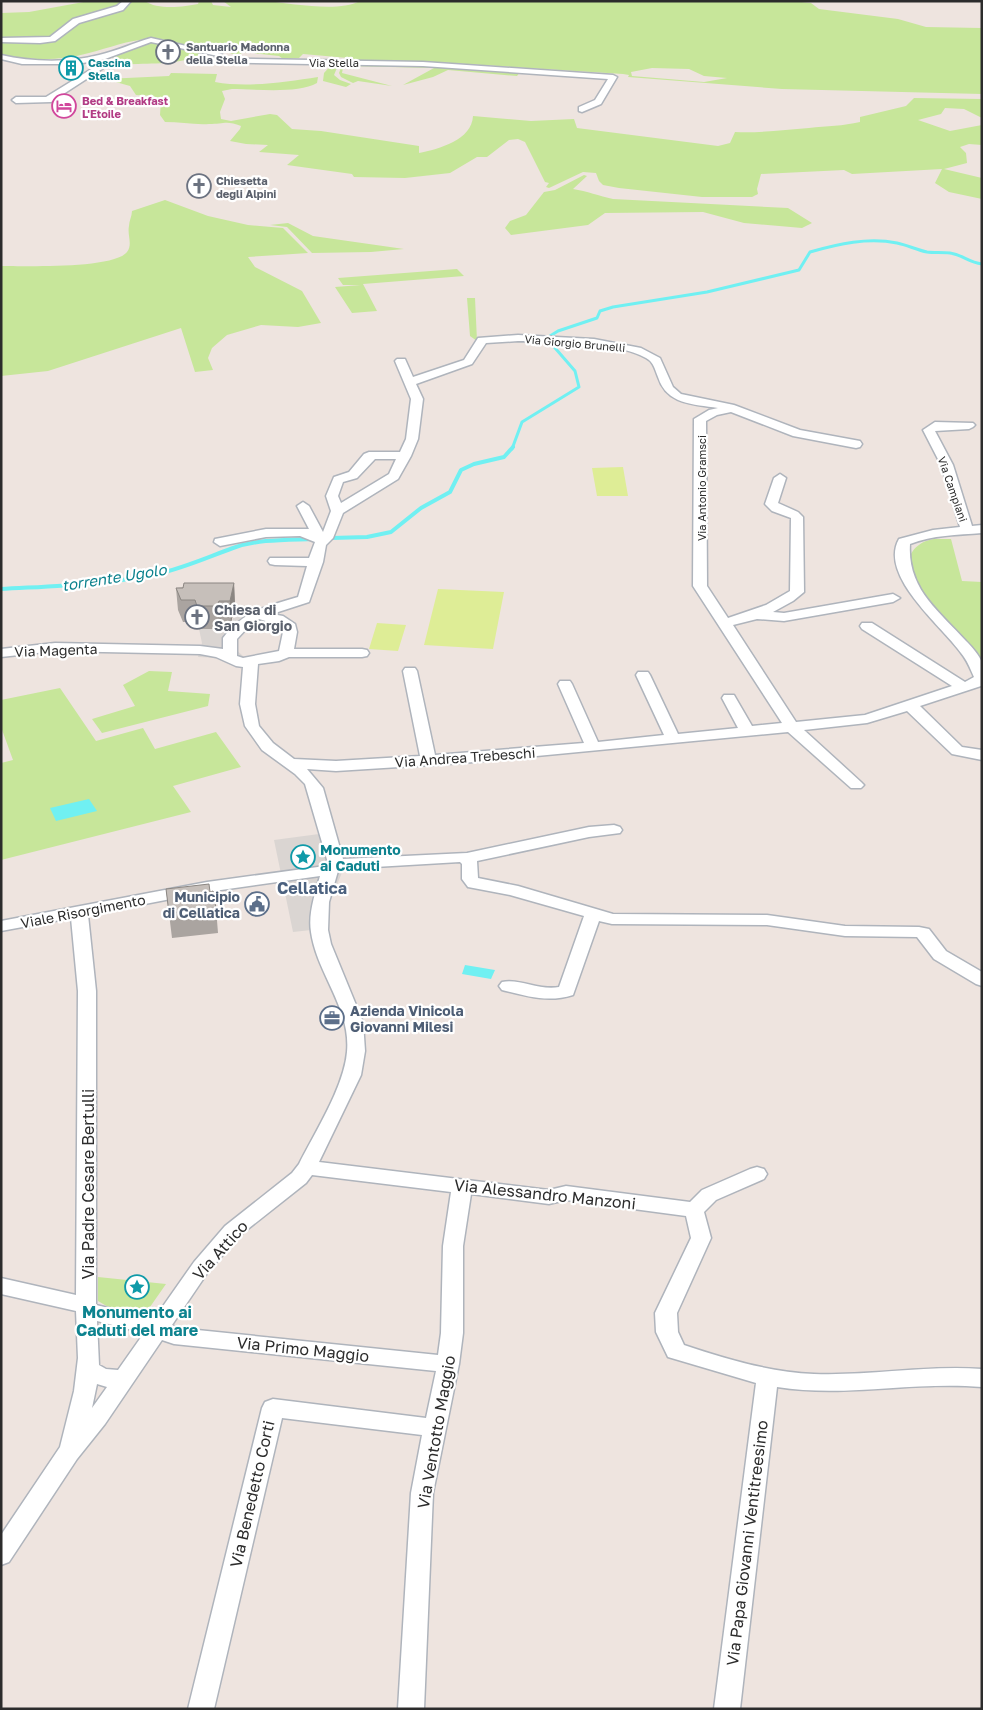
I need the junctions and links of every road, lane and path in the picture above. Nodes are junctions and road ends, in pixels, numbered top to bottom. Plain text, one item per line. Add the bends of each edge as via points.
1 (128, 1) edge
2 (1, 40) edge
3 (210, 52) junction
4 (1, 57) edge
5 (234, 61) junction
6 (77, 62) junction
7 (16, 100) dead end
8 (582, 109) dead end
9 (401, 361) dead end
10 (410, 382) junction
11 (732, 408) junction
12 (969, 425) dead end
13 (856, 444) dead end
14 (404, 456) junction
15 (780, 478) dead end
16 (303, 506) dead end
17 (337, 511) junction
18 (967, 530) junction
19 (982, 530) edge
20 (322, 540) junction
21 (220, 542) dead end
22 (275, 561) dead end
23 (316, 562) junction
24 (893, 598) dead end
25 (257, 614) junction
26 (755, 616) junction
27 (725, 623) junction
28 (867, 626) dead end
29 (111, 648) junction
30 (1, 653) edge
31 (362, 653) dead end
32 (282, 655) junction
33 (92, 657) dead end
34 (241, 660) junction
35 (410, 672) dead end
36 (643, 675) dead end
37 (981, 677) edge
38 (565, 684) dead end
39 (963, 687) junction
40 (729, 698) dead end
41 (911, 706) junction
42 (793, 728) junction
43 (748, 731) junction
44 (673, 738) junction
45 (593, 747) junction
46 (982, 755) edge
47 (428, 759) junction
48 (290, 763) junction
49 (336, 766) junction
50 (309, 777) junction
51 (856, 785) dead end
52 (614, 828) dead end
53 (467, 858) junction
54 (337, 866) junction
55 (79, 912) junction
56 (593, 915) junction
57 (1, 926) edge
58 (982, 980) edge
59 (508, 986) dead end
60 (307, 1168) junction
61 (757, 1174) dead end
62 (462, 1186) junction
63 (694, 1210) junction
64 (1, 1286) edge
65 (86, 1308) junction
66 (159, 1328) junction
67 (448, 1364) junction
68 (87, 1368) junction
69 (122, 1378) junction
70 (767, 1378) junction
71 (982, 1378) edge
72 (434, 1428) junction
73 (69, 1454) junction
74 (1, 1555) edge
75 (201, 1709) edge
76 (411, 1709) edge
77 (727, 1709) edge

1 - 2 street via 120,8 76,21 52,39
3 - 5 street, Via Stella
3 - 5 street via 195,60
3 - 6 street, Via Stella via 148,40
4 - 6 street, Via Stella via 22,62
5 - 8 street, Via Stella via 423,64 613,78 598,102
6 - 7 street via 101,66 48,100
9 - 10 street
10 - 11 street, Via Giorgio Brunelli via 468,362 482,339 547,338 636,349 653,357 668,391 679,397
10 - 14 street via 417,399 417,412 412,439
11 - 13 street via 797,433
11 - 27 street, Via Antonio Gramsci via 700,418 700,586
12 - 18 street, Via Campiani via 935,426 930,430 947,465
14 - 17 street via 394,476
14 - 17 street via 373,455 353,475 338,480 332,496
15 - 26 street via 771,504 775,509 797,517 797,592 780,606
16 - 20 street
17 - 20 street via 327,538
18 - 19 street, Via Campiani
18 - 37 street, Via Campiani via 919,535 904,542 901,555 917,595 974,661
20 - 21 street via 304,533 266,533
20 - 23 street
22 - 23 street
23 - 25 street via 304,599
24 - 26 street via 784,617
25 - 32 street via 288,624 290,632
25 - 34 street via 230,638
26 - 27 street
27 - 42 street, Via Antonio Gramsci
28 - 39 street
29 - 30 street, Via Magenta via 55,647
29 - 33 street, Via Magenta
29 - 34 street, Via Magenta via 200,650
31 - 32 street
32 - 34 street
34 - 48 street via 247,713 254,731 271,750
35 - 47 street
36 - 44 street
37 - 39 street, Via Andrea Trebeschi via 976,683
38 - 45 street
39 - 41 street, Via Andrea Trebeschi
40 - 43 street
41 - 42 street, Via Andrea Trebeschi via 867,719
41 - 46 street via 957,751
42 - 43 street, Via Andrea Trebeschi
42 - 51 street, Via Antonio Gramsci
43 - 44 street, Via Andrea Trebeschi
44 - 45 street, Via Andrea Trebeschi
45 - 47 street, Via Andrea Trebeschi
47 - 49 street, Via Andrea Trebeschi
48 - 49 street, Via Andrea Trebeschi
48 - 50 street
49 - 50 street, Via Andrea Trebeschi
50 - 54 street via 316,788
52 - 53 street, Viale Risorgimento
53 - 54 street, Viale Risorgimento
53 - 56 street via 470,879 474,883 529,894
54 - 55 street, Viale Risorgimento
54 - 60 street, Via Attico via 321,902 319,930 354,1022 356,1051 352,1075
55 - 57 street, Viale Risorgimento
55 - 65 street, Via Padre Cesare Bertulli via 87,991
56 - 58 street via 631,920 767,920 845,932 920,932 940,956
56 - 59 street via 567,991 551,994
60 - 62 street, Via Alessandro Manzoni
60 - 66 street, Via Attico via 232,1232 201,1267
61 - 63 street via 709,1195
62 - 63 street, Via Alessandro Manzoni via 549,1197 566,1193
62 - 67 street, Via Ventotto Maggio via 453,1246 452,1333
63 - 70 street via 701,1238 666,1313 667,1332 676,1351
64 - 65 street
65 - 66 street, Via Primo Maggio
65 - 68 street, Via Padre Cesare Bertulli
66 - 67 street, Via Primo Maggio via 174,1336
66 - 69 street, Via Attico
67 - 72 street, Via Ventotto Maggio
68 - 69 street via 105,1379
68 - 73 street, Via Padre Cesare Bertulli via 82,1405
69 - 73 street, Via Attico
70 - 71 street via 832,1383 955,1375
70 - 77 street, Via Papa Giovanni Ventitreesimo
72 - 75 street, Via Benedetto Corti via 273,1408
72 - 76 street, Via Ventotto Maggio via 422,1493
73 - 74 street, Via Attico

